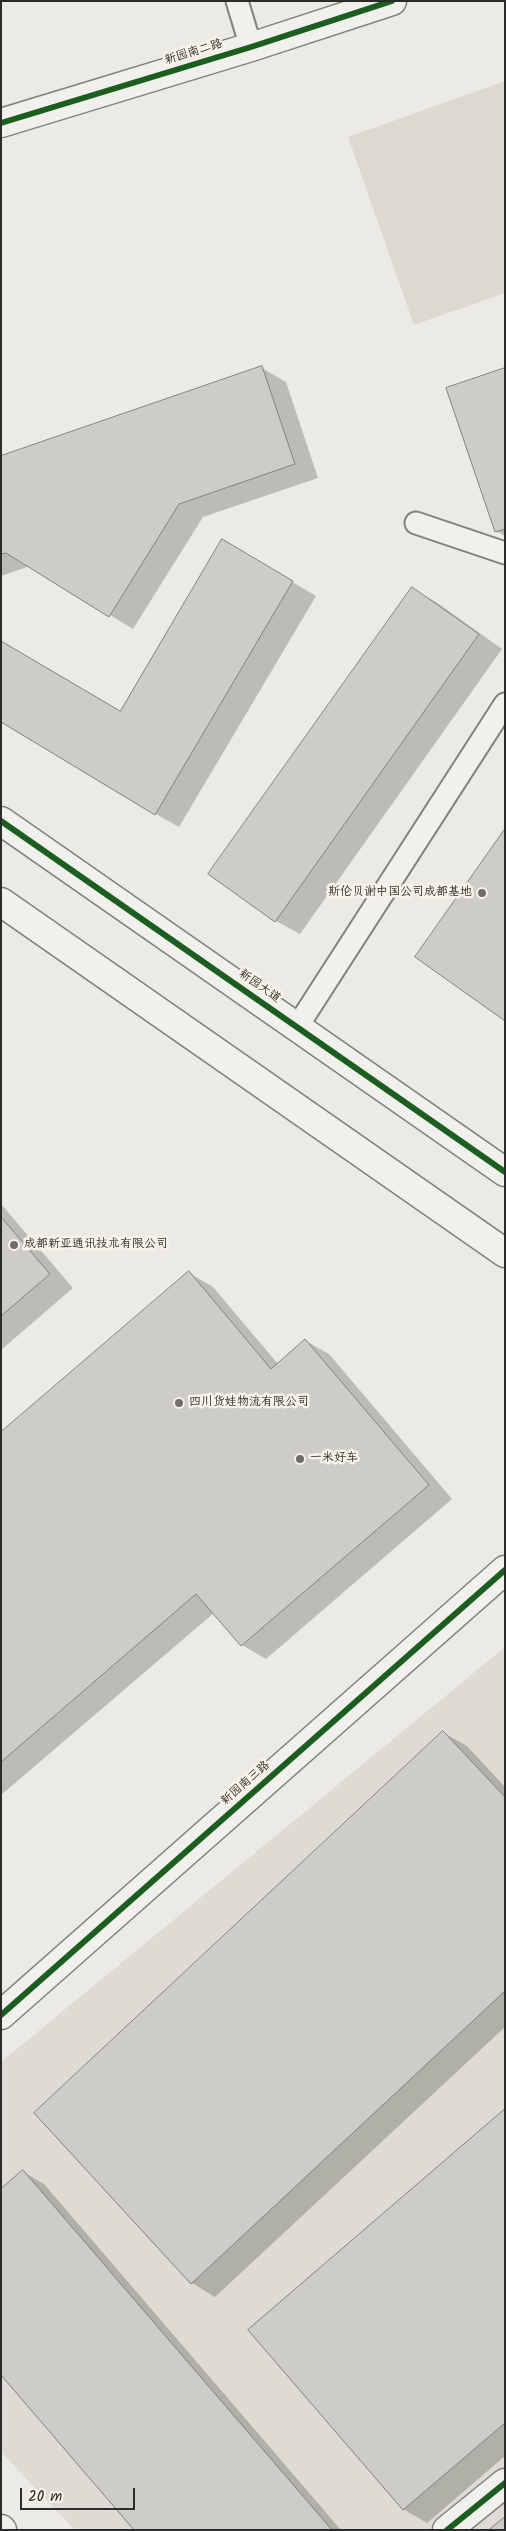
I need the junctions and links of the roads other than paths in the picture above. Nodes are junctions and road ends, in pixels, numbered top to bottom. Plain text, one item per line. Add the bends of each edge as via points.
1 (236, 1) edge
2 (392, 1) edge
3 (251, 47) junction
4 (1, 123) edge
5 (416, 523) dead end
6 (505, 553) edge
7 (505, 704) edge
8 (1, 821) edge
9 (1, 902) edge
10 (297, 1027) junction
11 (505, 1172) edge
12 (505, 1253) edge
13 (505, 1570) edge
14 (1, 2014) edge
15 (505, 2483) edge
16 (447, 2530) edge

1 - 3 lane
2 - 3 street, 新园南二路
3 - 4 street, 新园南二路
5 - 6 lane
7 - 10 lane
8 - 10 street, 新园大道
9 - 12 street
10 - 11 street, 新园大道
13 - 14 street, 新园南三路
15 - 16 street

